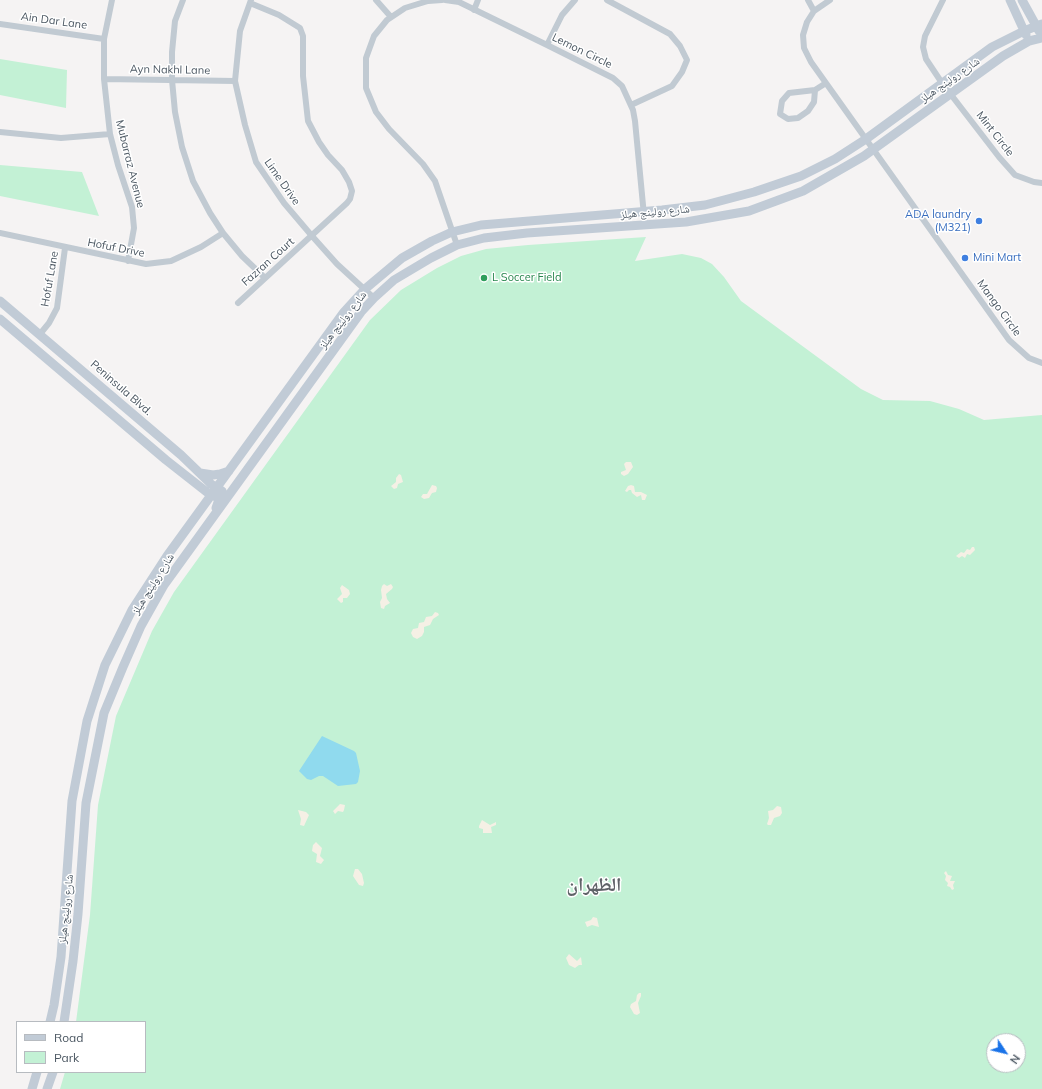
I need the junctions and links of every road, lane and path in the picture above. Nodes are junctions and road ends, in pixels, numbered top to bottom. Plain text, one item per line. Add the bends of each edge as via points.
1 (112, 0) edge
2 (183, 0) edge
3 (376, 0) edge
4 (443, 0) edge
5 (478, 0) edge
6 (575, 0) edge
7 (607, 0) edge
8 (808, 0) edge
9 (830, 0) edge
10 (943, 0) edge
11 (1010, 0) edge
12 (1022, 0) edge
13 (250, 2) edge
14 (474, 10) junction
15 (814, 12) junction
16 (389, 17) junction
17 (0, 24) edge
18 (1039, 25) edge
19 (1024, 31) junction
20 (1042, 37) edge
21 (104, 39) junction
22 (1029, 41) junction
23 (547, 45) junction
24 (104, 79) junction
25 (172, 80) junction
26 (235, 81) junction
27 (826, 83) junction
28 (942, 83) junction
29 (815, 90) junction
30 (950, 94) junction
31 (631, 105) junction
32 (0, 132) edge
33 (110, 134) junction
34 (866, 139) junction
35 (873, 149) junction
36 (1042, 183) edge
37 (644, 211) junction
38 (645, 226) junction
39 (452, 232) junction
40 (0, 233) edge
41 (223, 233) junction
42 (312, 236) junction
43 (456, 245) junction
44 (65, 248) junction
45 (128, 261) junction
46 (265, 278) junction
47 (365, 290) junction
48 (374, 298) junction
49 (0, 301) edge
50 (238, 303) dead end
51 (0, 318) edge
52 (40, 334) junction
53 (1042, 363) edge
54 (287, 390) junction
55 (298, 399) junction
56 (229, 471) junction
57 (200, 473) junction
58 (195, 483) junction
59 (217, 491) junction
60 (232, 492) junction
61 (202, 508) junction
62 (212, 519) junction
63 (50, 1021) edge
64 (64, 1021) edge
65 (37, 1073) edge
66 (53, 1073) edge
67 (32, 1089) edge
68 (47, 1089) edge

1 - 21 street, Mubarraz Avenue
2 - 25 street via 176,20
3 - 16 street
4 - 14 street, Lemon Circle via 459,2
4 - 16 street, Lemon Circle via 428,1 405,8
5 - 14 street
6 - 23 street via 562,15
7 - 31 street via 670,34 687,60 672,86
8 - 15 street
9 - 15 street
10 - 28 street, Mint Circle via 925,36 923,47 926,59
11 - 19 main road
12 - 18 main road
13 - 26 street, Lime Drive via 240,31
13 - 42 street, Fazran Court via 300,28 303,36 303,76 308,121 328,155 342,170 352,191 350,199
14 - 23 street, Lemon Circle
15 - 27 street, Mango Circle via 807,22 803,35 804,48
16 - 39 street, Lemon Circle via 374,36 366,58 366,88 376,112 435,181
17 - 21 street, Ain Dar Lane
18 - 19 main road, شارع رولينج هيلز
18 - 20 main road
19 - 22 main road
19 - 28 main road, شارع رولينج هيلز via 992,47
20 - 22 main road, شارع رولينج هيلز
21 - 24 street, Mubarraz Avenue
22 - 30 main road, شارع رولينج هيلز via 1003,56
23 - 31 street, Lemon Circle via 613,78 622,86
24 - 25 street, Ayn Nakhl Lane
24 - 33 street, Mubarraz Avenue
25 - 26 street, Ayn Nakhl Lane
25 - 41 street via 182,147 193,181
26 - 42 street, Lime Drive via 244,125 256,162 284,203
27 - 29 street
27 - 34 street, Mango Circle
28 - 30 street, Mint Circle
28 - 34 main road, شارع رولينج هيلز
29 - 29 street via 789,94 782,101 780,114 788,119 798,118 808,111 814,102
30 - 35 main road, شارع رولينج هيلز
30 - 36 street, Mint Circle via 1015,175
31 - 37 street, Lemon Circle via 635,120
32 - 33 street via 61,138
33 - 45 street, Mubarraz Avenue via 132,207 134,228
34 - 35 street, Mango Circle
34 - 37 main road, شارع رولينج هيلز via 835,159 801,176 754,192 705,205
35 - 38 main road, شارع رولينج هيلز via 803,191 749,211
35 - 53 street, Mango Circle via 1009,340 1029,358
37 - 38 street, Lemon Circle
37 - 39 main road, شارع رولينج هيلز via 481,225
38 - 43 main road, شارع رولينج هيلز via 514,234
39 - 43 street, Lemon Circle
39 - 47 main road, شارع رولينج هيلز via 402,258
40 - 44 street, Hofuf Drive
41 - 45 street, Hofuf Drive via 171,261 146,264
41 - 46 street
42 - 46 street, Fazran Court
42 - 47 street, Lime Drive
43 - 48 main road, شارع رولينج هيلز via 394,280
44 - 45 street, Hofuf Drive
44 - 52 street, Hofuf Lane via 57,308 49,324
46 - 50 street, Fazran Court
47 - 48 street, Lime Drive
47 - 54 main road, شارع رولينج هيلز via 344,312
48 - 55 main road, شارع رولينج هيلز
49 - 52 main road, Peninsula Blvd.
51 - 58 main road
52 - 57 main road, Peninsula Blvd.
54 - 55 main road
54 - 56 main road, شارع رولينج هيلز
55 - 60 main road, شارع رولينج هيلز
56 - 57 main road via 213,475
56 - 59 main road, شارع رولينج هيلز
57 - 59 main road, Peninsula Blvd.
58 - 59 main road
58 - 61 main road via 200,493
59 - 60 main road
59 - 61 main road, شارع رولينج هيلز
59 - 62 main road
60 - 62 main road, شارع رولينج هيلز
61 - 63 main road, شارع رولينج هيلز via 132,610 106,665 86,721 72,801 61,957
62 - 64 main road, شارع رولينج هيلز via 164,586 141,626 104,712 86,804 78,914
65 - 67 main road
66 - 68 main road

